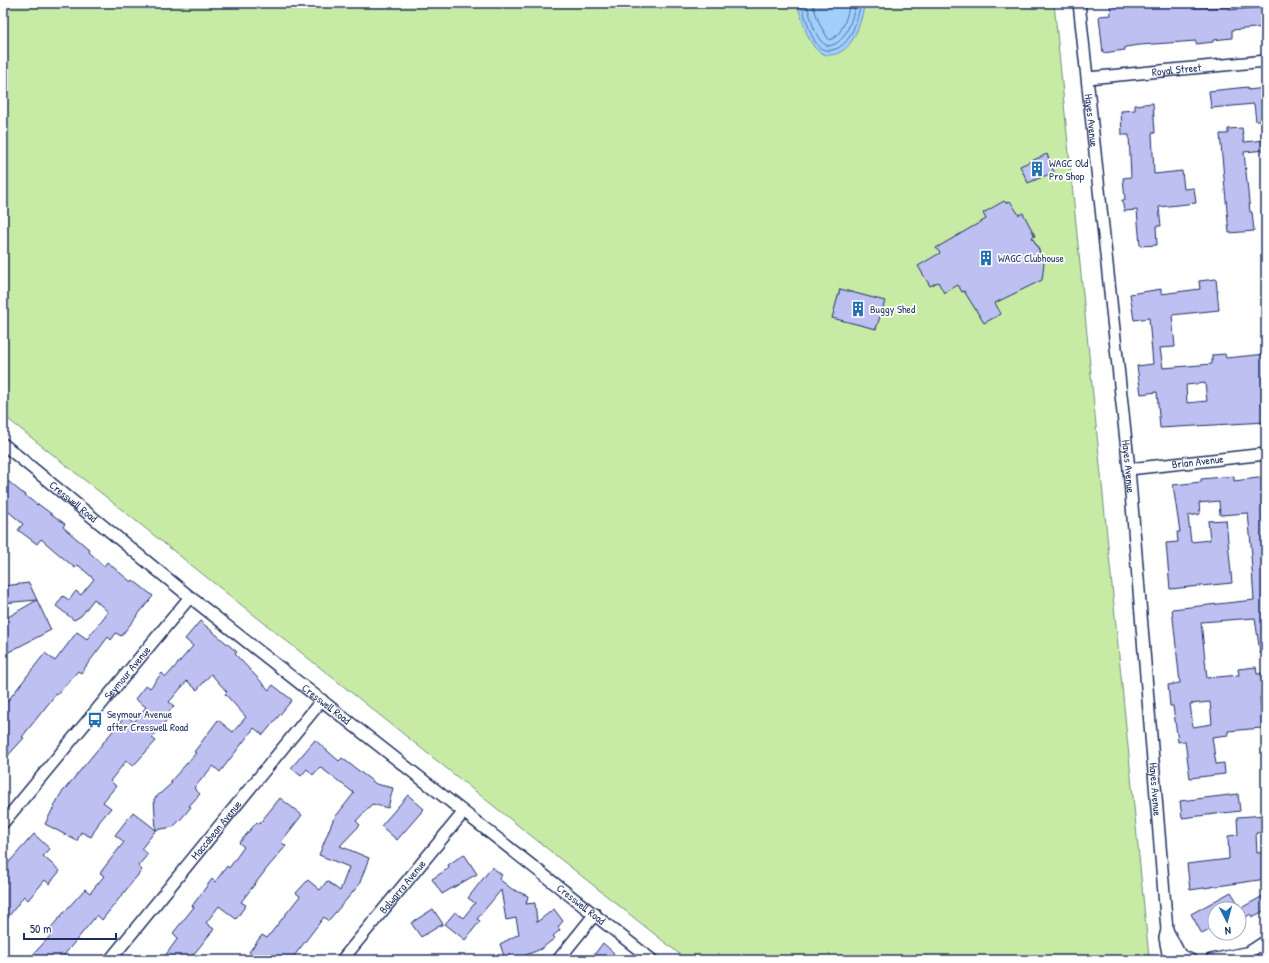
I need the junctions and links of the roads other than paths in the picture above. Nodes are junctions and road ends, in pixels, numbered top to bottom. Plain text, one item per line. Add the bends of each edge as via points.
1 (1079, 3) edge
2 (1266, 61) edge
3 (1088, 78) junction
4 (3, 444) edge
5 (1266, 454) edge
6 (1129, 469) junction
7 (190, 597) junction
8 (322, 700) junction
9 (463, 812) junction
10 (3, 823) edge
11 (595, 914) junction
12 (1167, 930) junction
13 (1266, 941) edge
14 (1180, 955) junction
15 (1241, 957) edge
16 (110, 960) edge
17 (342, 960) edge
18 (558, 960) edge
19 (652, 960) edge
20 (1168, 960) edge
21 (1191, 960) edge
22 (1211, 960) edge

1 - 3 street, Hayes Avenue
2 - 3 street, Royal Street
3 - 6 street, Hayes Avenue
4 - 7 street, Cresswell Road
5 - 6 street, Brian Avenue
6 - 12 street, Hayes Avenue
7 - 8 street, Cresswell Road
7 - 10 street, Seymour Avenue
8 - 9 street, Cresswell Road
8 - 16 street, Maccabean Avenue
9 - 11 street, Cresswell Road
9 - 17 street, Balwarra Avenue
11 - 18 street
11 - 19 street, Cresswell Road
12 - 14 street, Hayes Avenue
12 - 20 street, Hayes Avenue
13 - 15 street
14 - 20 street
14 - 21 street
15 - 22 street

